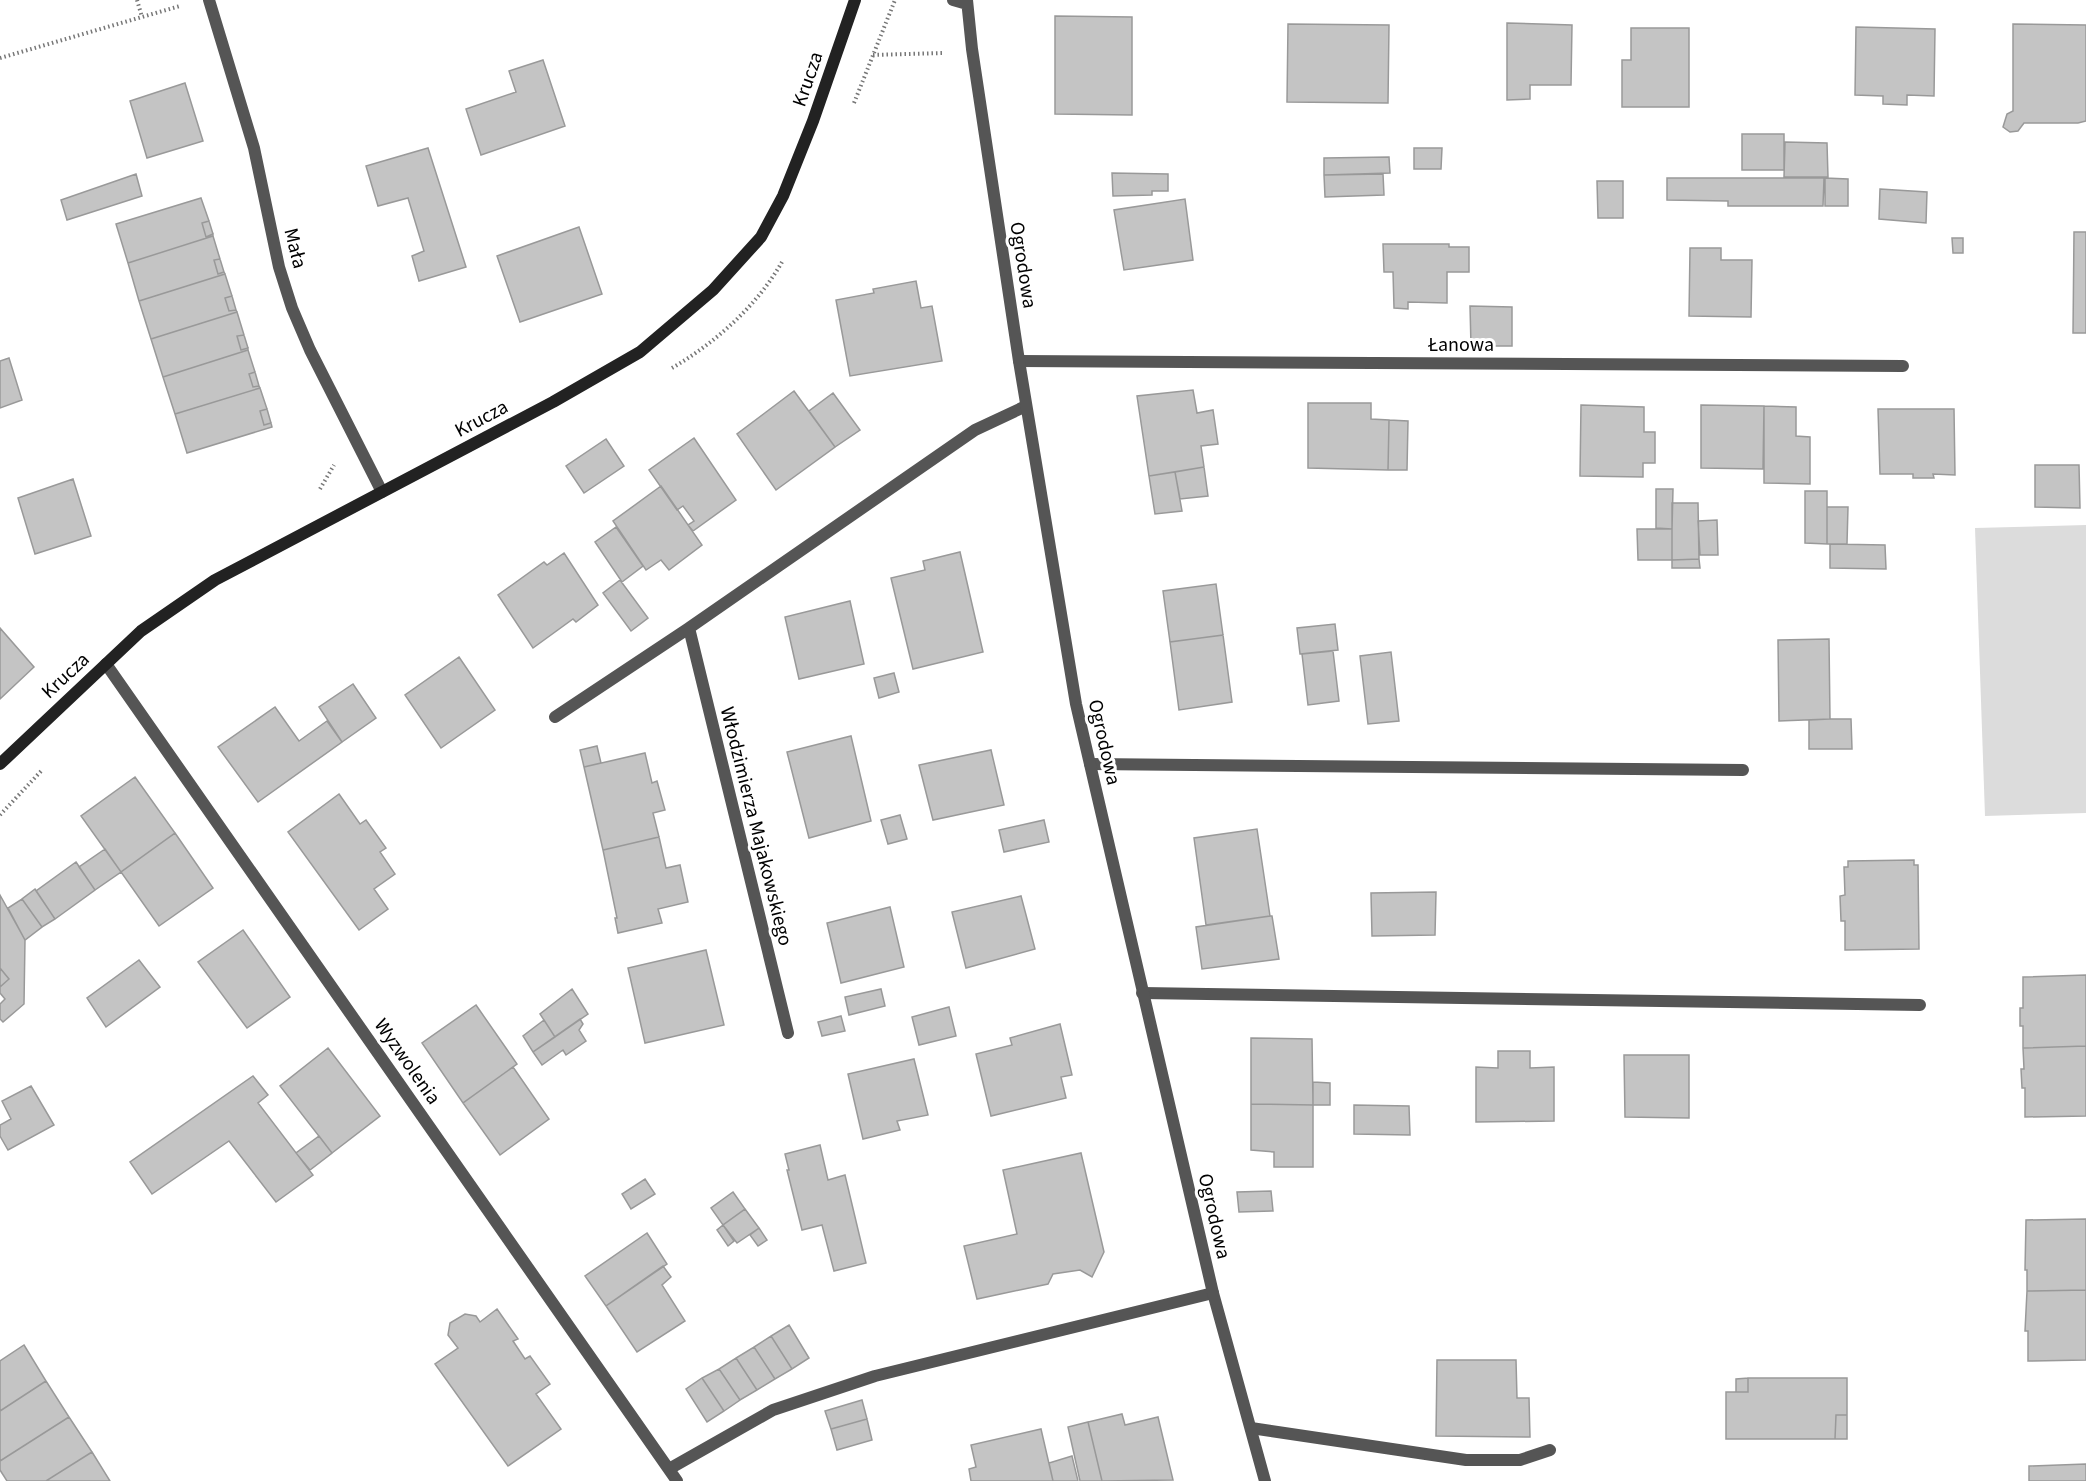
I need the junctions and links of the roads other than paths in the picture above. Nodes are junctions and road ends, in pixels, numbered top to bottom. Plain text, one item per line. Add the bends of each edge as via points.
1 (209, 0) edge
2 (855, 0) edge
3 (953, 0) edge
4 (967, 2) edge
5 (1019, 361) junction
6 (1902, 366) dead end
7 (1026, 406) junction
8 (382, 492) junction
9 (689, 628) junction
10 (106, 664) junction
11 (555, 717) dead end
12 (0, 764) edge
13 (1090, 764) junction
14 (1743, 770) dead end
15 (1142, 993) junction
16 (1920, 1005) dead end
17 (788, 1034) dead end
18 (1213, 1293) junction
19 (1251, 1428) junction
20 (1550, 1450) dead end
21 (669, 1469) junction
22 (677, 1481) edge
23 (1265, 1481) edge

1 - 8 street, Mała via 254,148 279,267 292,308
2 - 8 street, Krucza via 783,196 761,237 713,291 640,352
3 - 4 street
4 - 5 street, Ogrodowa
5 - 6 street, Łanowa
5 - 7 street, Ogrodowa
7 - 9 street via 975,430
7 - 13 street, Ogrodowa via 1076,704
8 - 10 street, Krucza via 215,580 141,631
9 - 11 street
9 - 17 street, Włodzimierza Majakowskiego
10 - 12 street, Krucza
10 - 21 street, Wyzwolenia
13 - 14 street
13 - 15 street, Ogrodowa
15 - 16 street
15 - 18 street, Ogrodowa
18 - 19 street, Ogrodowa
18 - 21 street via 820,1393 773,1410
19 - 20 street via 1466,1460 1520,1460
19 - 23 street, Ogrodowa
21 - 22 street, Wyzwolenia

